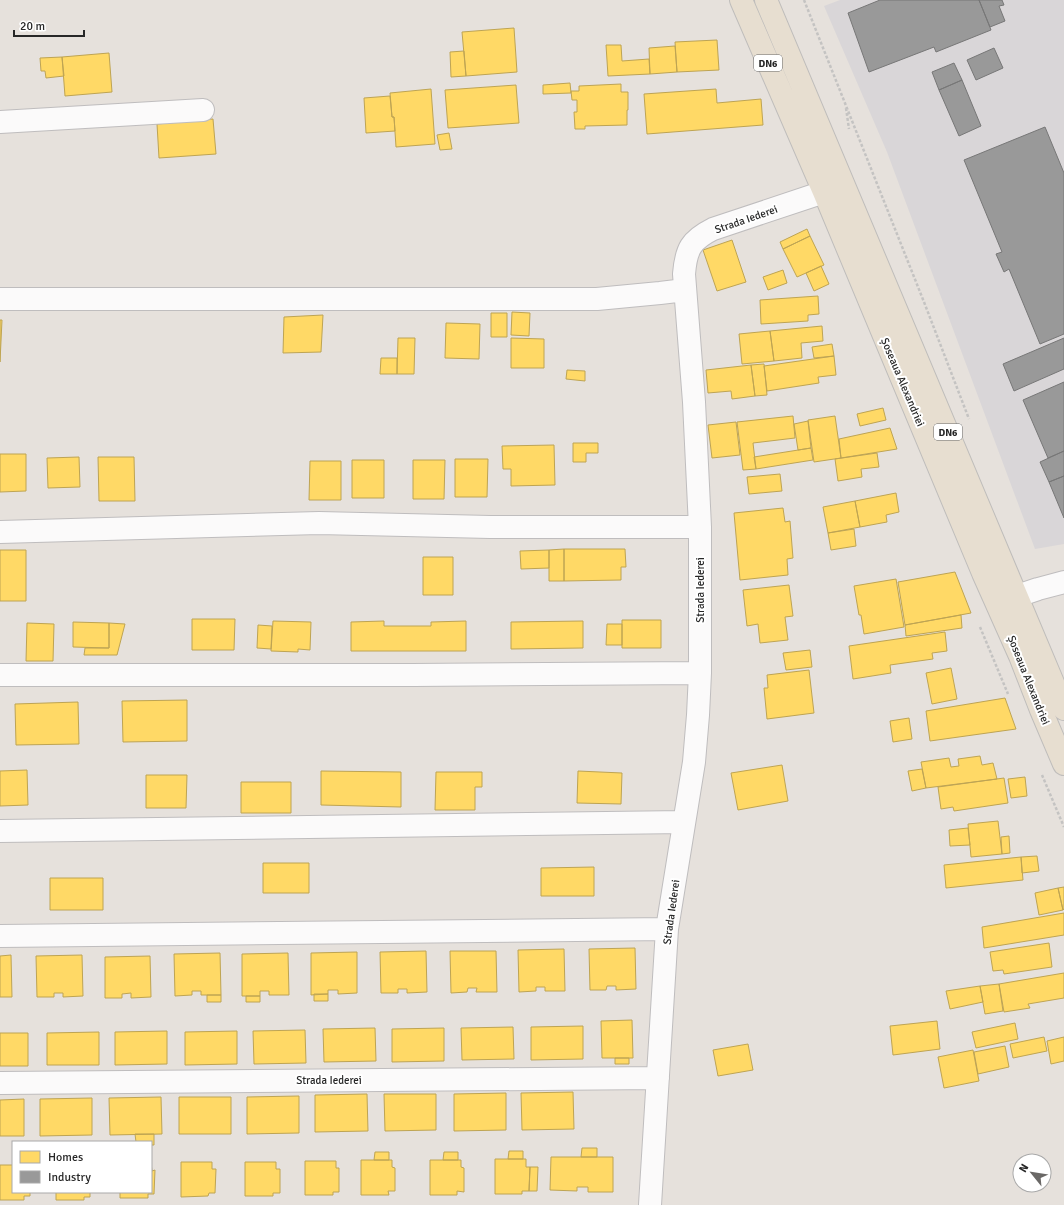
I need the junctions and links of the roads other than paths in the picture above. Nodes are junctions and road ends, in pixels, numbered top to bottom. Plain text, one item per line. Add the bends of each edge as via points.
1 (741, 0) edge
2 (766, 0) edge
3 (203, 110) dead end
4 (0, 122) edge
5 (824, 192) junction
6 (685, 290) junction
7 (0, 299) edge
8 (700, 527) junction
9 (0, 532) edge
10 (1064, 582) edge
11 (1017, 596) junction
12 (700, 672) junction
13 (0, 675) edge
14 (1063, 706) edge
15 (1064, 764) edge
16 (684, 822) junction
17 (0, 831) edge
18 (667, 929) junction
19 (0, 936) edge
20 (658, 1078) junction
21 (0, 1083) edge
22 (650, 1205) edge

1 - 5 highway, Șoseaua Alexandriei / DN6
2 - 11 highway, Șoseaua Alexandriei / DN6
3 - 4 street
5 - 6 street, Strada Iederei via 713,229 695,240 685,261
5 - 15 highway, Șoseaua Alexandriei / DN6
6 - 7 street via 597,299
6 - 8 street, Strada Iederei
8 - 9 street via 490,528 319,523
8 - 12 street, Strada Iederei
10 - 11 street
11 - 14 highway, Șoseaua Alexandriei / DN6
12 - 13 street
12 - 16 street, Strada Iederei via 694,762
16 - 17 street
16 - 18 street, Strada Iederei
18 - 19 street
18 - 20 street, Strada Iederei
20 - 21 street, Strada Iederei
20 - 22 street, Strada Iederei

